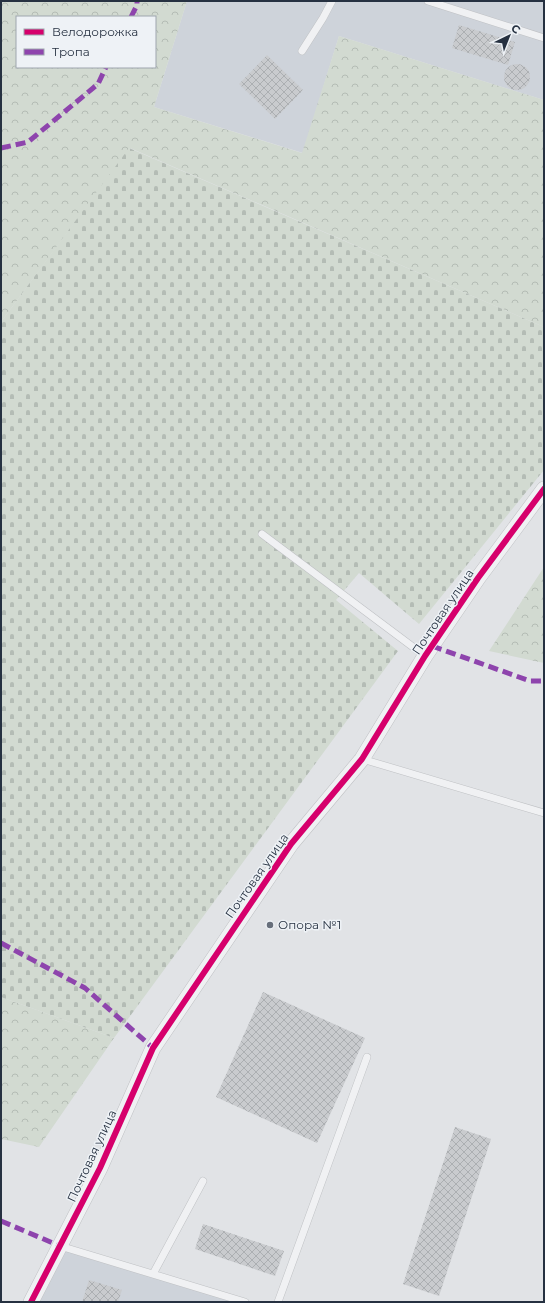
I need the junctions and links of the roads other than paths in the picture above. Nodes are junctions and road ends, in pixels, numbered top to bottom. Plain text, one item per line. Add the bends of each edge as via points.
1 (332, 1) edge
2 (428, 1) edge
3 (544, 38) edge
4 (302, 51) dead end
5 (544, 489) edge
6 (262, 534) dead end
7 (425, 656) junction
8 (362, 759) junction
9 (544, 813) edge
10 (367, 1058) dead end
11 (203, 1181) dead end
12 (60, 1246) junction
13 (153, 1274) junction
14 (31, 1302) edge
15 (245, 1302) edge
16 (278, 1302) edge

1 - 4 lane
2 - 3 lane
5 - 7 street, Почтовая улица via 478,578
6 - 7 lane
7 - 8 street, Почтовая улица
8 - 9 lane
8 - 12 street, Почтовая улица via 291,844 153,1048 100,1168
10 - 16 lane
11 - 13 lane
12 - 13 lane
12 - 14 street, Почтовая улица
13 - 15 lane

